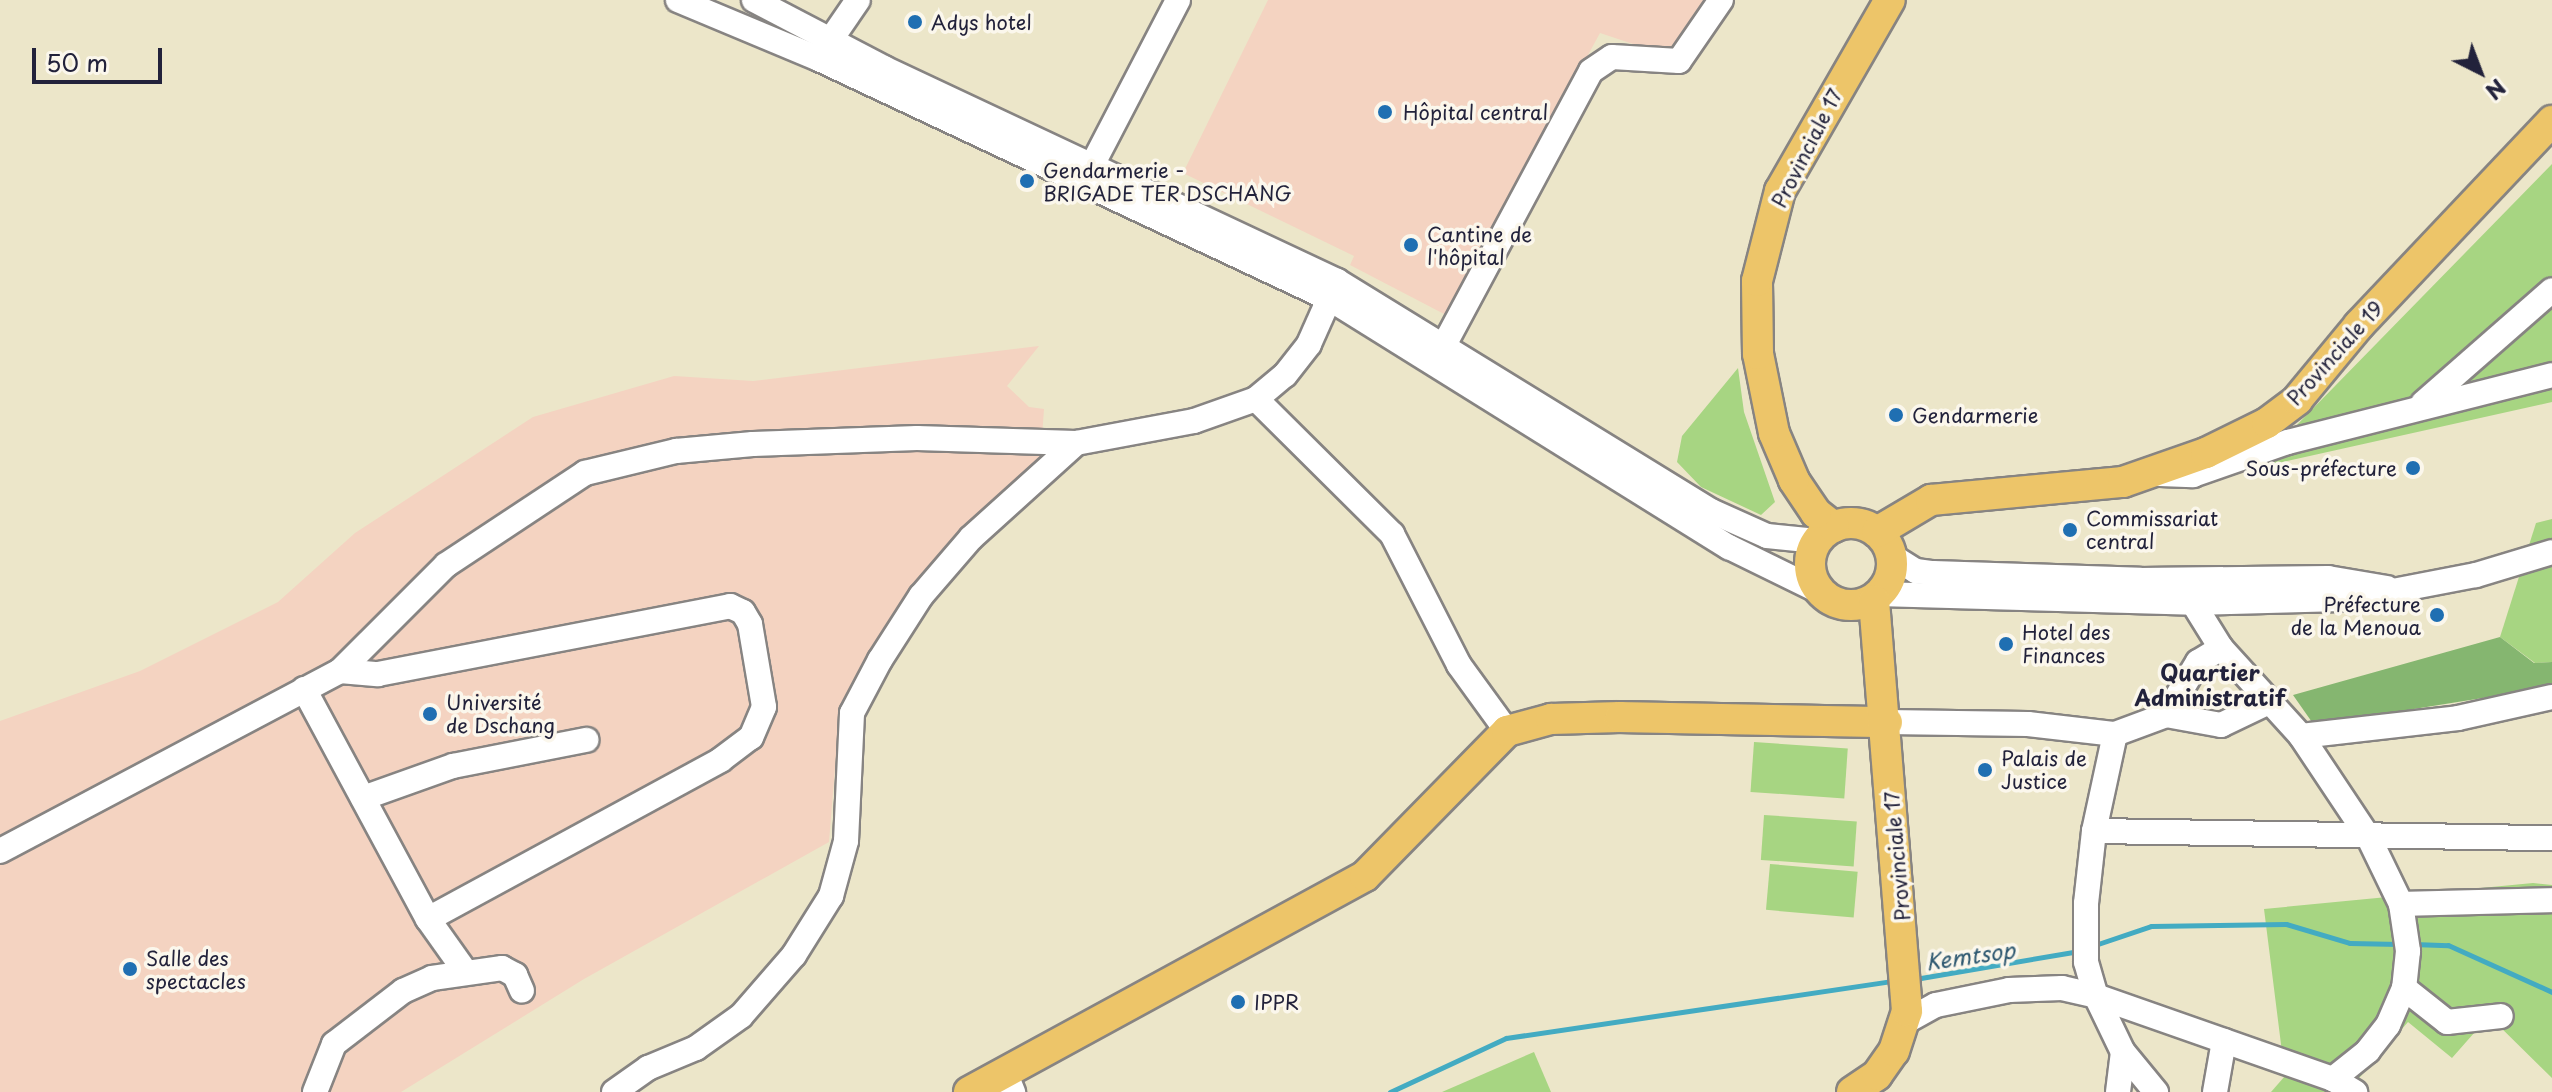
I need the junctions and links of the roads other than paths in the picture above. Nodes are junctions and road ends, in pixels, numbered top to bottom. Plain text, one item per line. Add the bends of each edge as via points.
1 (678, 0) edge
2 (754, 0) edge
3 (858, 0) edge
4 (1178, 0) edge
5 (1721, 0) edge
6 (1890, 0) edge
7 (824, 48) junction
8 (2552, 121) edge
9 (1088, 174) junction
10 (1334, 290) junction
11 (2552, 290) edge
12 (1443, 347) junction
13 (2552, 375) edge
14 (1256, 399) junction
15 (2418, 407) junction
16 (1076, 443) junction
17 (2149, 473) junction
18 (1638, 476) junction
19 (1825, 534) junction
20 (1884, 543) junction
21 (2552, 552) edge
22 (1819, 591) junction
23 (2192, 591) junction
24 (1876, 597) junction
25 (2221, 648) junction
26 (340, 671) junction
27 (304, 689) junction
28 (2552, 697) edge
29 (2267, 703) junction
30 (2166, 715) junction
31 (1887, 722) junction
32 (1507, 731) junction
33 (2115, 734) junction
34 (2301, 736) junction
35 (586, 740) dead end
36 (363, 798) junction
37 (2094, 831) junction
38 (2369, 838) junction
39 (2552, 838) edge
40 (0, 851) edge
41 (2552, 900) edge
42 (2401, 904) junction
43 (428, 919) junction
44 (465, 971) junction
45 (2404, 988) junction
46 (522, 991) dead end
47 (1907, 995) junction
48 (2096, 996) junction
49 (2501, 1016) dead end
50 (2224, 1041) junction
51 (2123, 1052) junction
52 (2333, 1079) junction
53 (1009, 1082) edge
54 (315, 1092) edge
55 (614, 1092) edge
56 (969, 1092) edge
57 (1852, 1092) edge
58 (2118, 1092) edge
59 (2156, 1092) edge
60 (2215, 1092) edge
61 (2355, 1092) edge

1 - 7 street
2 - 7 street
3 - 7 street
4 - 9 street
5 - 12 street via 1679,61 1612,57 1591,71
6 - 19 main road, Provinciale 17 via 1780,191 1757,281 1758,354 1774,433
7 - 9 street
8 - 17 main road, Provinciale 19 via 2369,313 2297,400 2236,441
9 - 10 street
10 - 12 street
10 - 14 street via 1309,344 1285,375
10 - 18 street
11 - 15 street
12 - 18 street
13 - 15 street
14 - 16 street via 1194,421
14 - 32 street via 1392,534 1459,665
15 - 17 street via 2193,475
16 - 26 street via 917,438 753,444 676,451 585,473 446,565
16 - 55 street via 971,538 921,596 880,660 852,713 846,841 831,896 794,955 741,1016 696,1048 648,1068
17 - 20 main road, Provinciale 19 via 2083,489 1931,500
18 - 19 street via 1767,536
18 - 22 street via 1729,547
19 - 20 main road via 1856,523
19 - 22 main road via 1810,566
20 - 23 street via 1916,571
20 - 24 main road via 1889,576
21 - 23 street via 2476,575 2351,599
22 - 24 main road via 1843,604
23 - 24 street
23 - 25 street
24 - 31 main road, Provinciale 17
25 - 29 street
25 - 30 street via 2198,662
26 - 27 street
26 - 43 street via 378,674 730,606 743,612 750,624 764,707 751,737 721,760
27 - 36 street
27 - 40 street
28 - 34 street via 2458,718
29 - 30 street via 2221,725
29 - 34 street
30 - 33 street
31 - 32 main road via 1592,718 1551,719
31 - 33 street via 2028,724
31 - 47 main road, Provinciale 17
32 - 53 main road via 1365,876
33 - 37 street
34 - 38 street
35 - 36 street via 453,766
36 - 43 street
37 - 38 street
37 - 48 street via 2086,952
38 - 39 street
38 - 42 street
41 - 42 street
42 - 45 street via 2408,951
43 - 44 street
44 - 46 street via 502,968 515,975
44 - 54 street via 403,991 356,1023 334,1044
45 - 49 street via 2447,1022
45 - 52 street via 2375,1042
47 - 48 street via 1936,1005 2009,990 2062,988
47 - 57 main road via 1877,1075
48 - 50 street
48 - 51 street
50 - 52 street
50 - 60 street
51 - 58 street
51 - 59 street
52 - 61 street
53 - 56 main road

